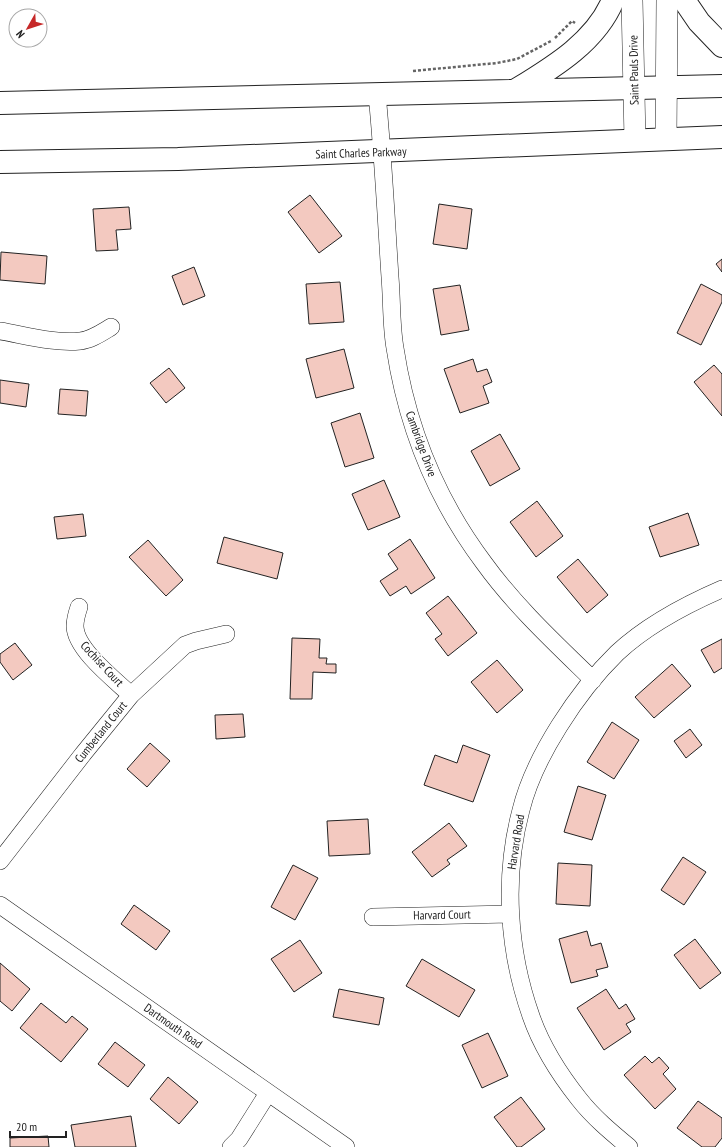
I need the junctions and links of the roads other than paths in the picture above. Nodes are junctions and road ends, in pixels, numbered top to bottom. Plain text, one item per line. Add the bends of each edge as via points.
1 (613, 0) edge
2 (632, 0) edge
3 (667, 0) edge
4 (684, 0) edge
5 (722, 46) edge
6 (722, 86) edge
7 (634, 87) junction
8 (666, 87) junction
9 (515, 91) junction
10 (377, 94) junction
11 (0, 103) edge
12 (722, 137) edge
13 (666, 139) junction
14 (635, 140) junction
15 (383, 152) junction
16 (0, 162) edge
17 (111, 328) dead end
18 (0, 331) edge
19 (722, 589) edge
20 (78, 607) dead end
21 (226, 634) dead end
22 (593, 680) junction
23 (131, 695) junction
24 (0, 861) edge
25 (0, 905) edge
26 (510, 914) junction
27 (373, 917) dead end
28 (268, 1093) junction
29 (232, 1147) edge
30 (346, 1147) edge
31 (628, 1147) edge

1 - 9 main road via 594,32 568,56
2 - 7 street, Saint Pauls Drive
3 - 8 street
4 - 5 main road via 699,22
6 - 8 main road
7 - 8 main road
7 - 9 main road
7 - 14 street, Saint Pauls Drive
8 - 13 street
9 - 10 main road
10 - 11 main road
10 - 15 street, Cambridge Drive
12 - 13 main road, Saint Charles Parkway
13 - 14 main road, Saint Charles Parkway
14 - 15 main road, Saint Charles Parkway
15 - 16 main road, Saint Charles Parkway
15 - 22 street, Cambridge Drive via 395,346 414,432 426,464 450,510 484,563 509,594
17 - 18 street via 79,341
19 - 22 street, Harvard Road via 694,601 654,624 617,653
20 - 23 street, Cochise Court via 75,626 79,639 98,664
21 - 23 street, Cumberland Court via 185,645
22 - 26 street, Harvard Road via 567,713 549,744 521,808 514,838
23 - 24 street, Cumberland Court
25 - 28 street, Dartmouth Road
26 - 27 street, Harvard Court
26 - 31 street, Harvard Road via 524,992 531,1017 541,1038 580,1100
28 - 29 street
28 - 30 street, Dartmouth Road

